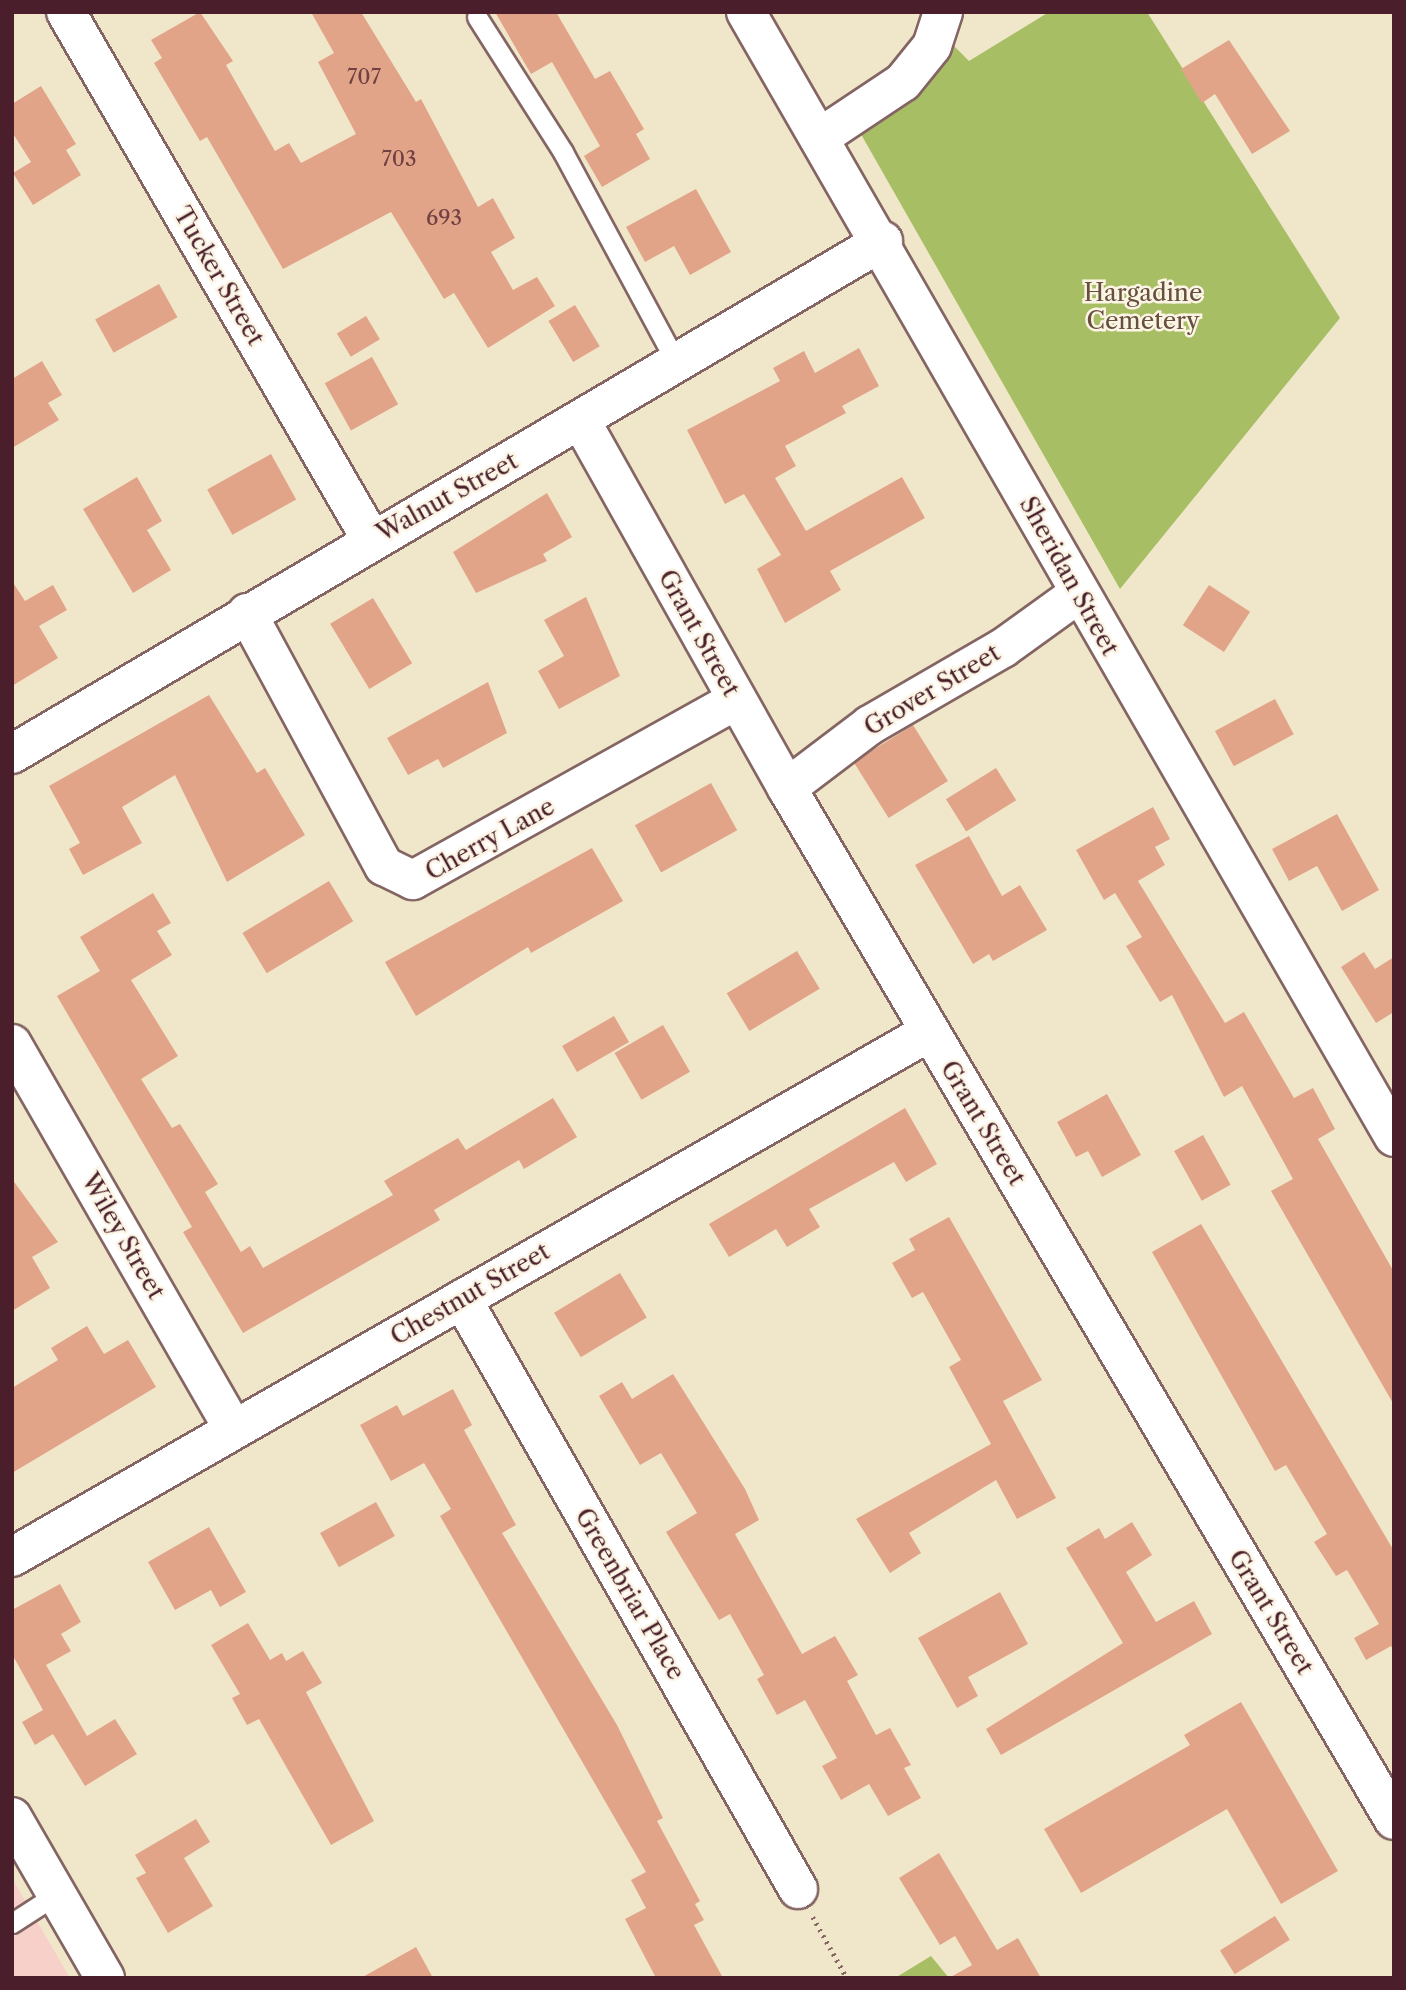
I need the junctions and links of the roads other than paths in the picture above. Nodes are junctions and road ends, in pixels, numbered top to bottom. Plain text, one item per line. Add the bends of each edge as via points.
1 (66, 12) edge
2 (746, 12) edge
3 (943, 12) edge
4 (477, 17) dead end
5 (819, 138) junction
6 (883, 241) junction
7 (677, 364) junction
8 (581, 421) junction
9 (371, 539) junction
10 (1077, 594) junction
11 (247, 613) junction
12 (736, 700) junction
13 (12, 754) edge
14 (787, 788) junction
15 (929, 1031) junction
16 (12, 1044) edge
17 (1394, 1138) edge
18 (462, 1299) junction
19 (233, 1429) junction
20 (12, 1557) edge
21 (12, 1817) edge
22 (1394, 1820) edge
23 (798, 1889) road end
24 (57, 1894) junction
25 (12, 1923) edge
26 (105, 1978) edge

1 - 9 street, Tucker Street
2 - 5 street, Sheridan Street
3 - 5 street via 932,46 903,82
4 - 7 lane via 563,152
5 - 6 street, Sheridan Street
6 - 7 street, Walnut Street
6 - 10 street, Sheridan Street
7 - 8 street, Walnut Street
8 - 9 street, Walnut Street
8 - 12 street, Grant Street
9 - 11 street, Walnut Street
10 - 14 street, Grover Street via 1003,648 870,726
10 - 17 street, Sheridan Street
11 - 12 street, Cherry Lane via 384,866 413,880
11 - 13 street, Walnut Street
12 - 14 street, Grant Street
14 - 15 street, Grant Street
15 - 18 street, Chestnut Street
15 - 22 street, Grant Street
16 - 19 street, Wiley Street
18 - 19 street, Chestnut Street
18 - 23 street, Greenbriar Place
19 - 20 street, Chestnut Street
21 - 24 street
24 - 25 lane
24 - 26 street

